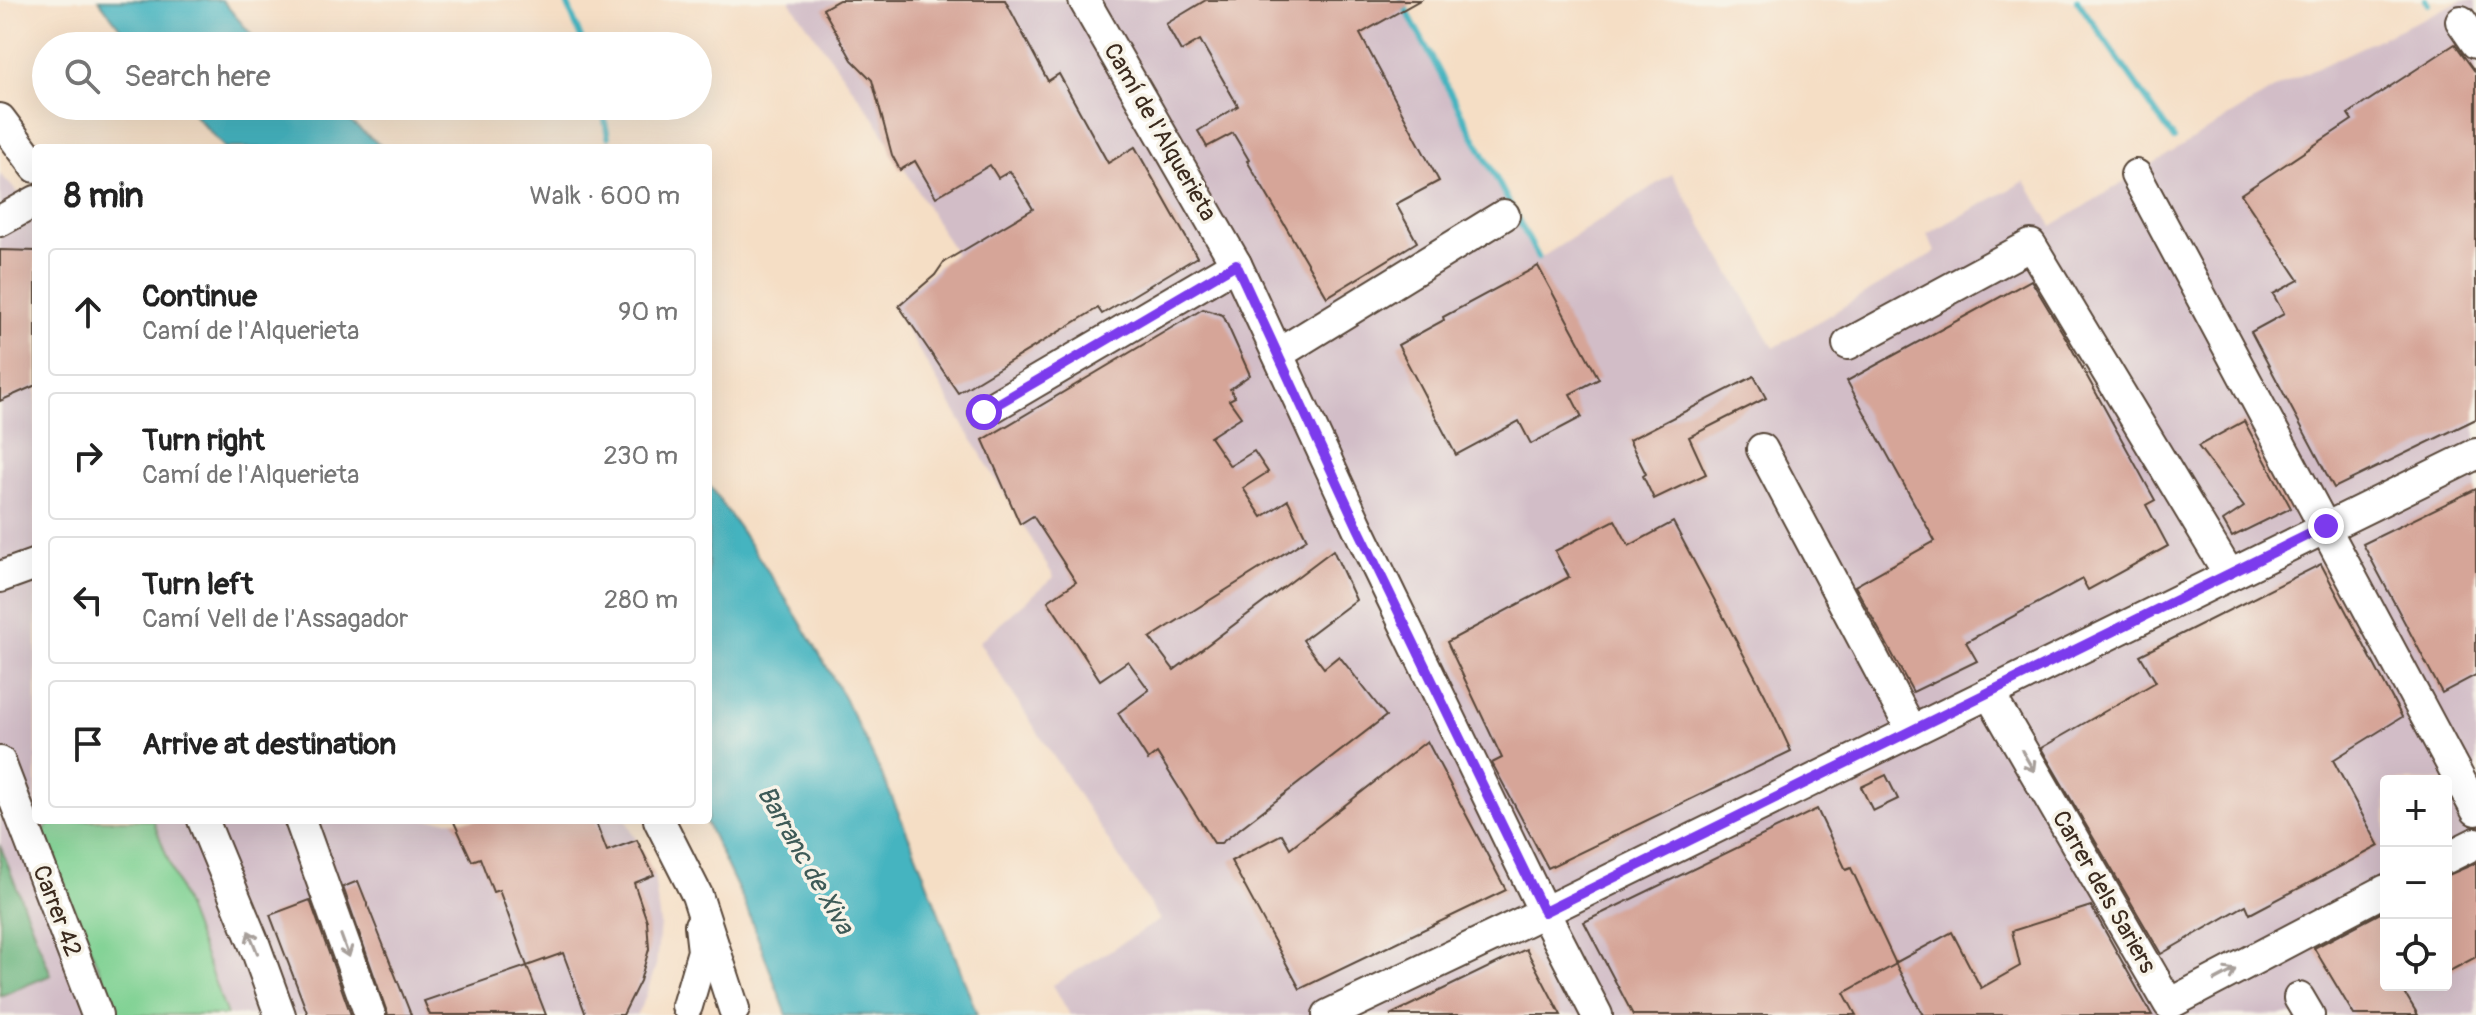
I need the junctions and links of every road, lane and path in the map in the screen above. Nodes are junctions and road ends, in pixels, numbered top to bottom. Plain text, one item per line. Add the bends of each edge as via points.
1 (1084, 0) edge
2 (0, 119) edge
3 (32, 162) edge
4 (2136, 175) dead end
5 (32, 203) edge
6 (1504, 215) dead end
7 (0, 221) edge
8 (1236, 264) junction
9 (1848, 344) dead end
10 (1278, 354) junction
11 (984, 412) dead end
12 (1762, 449) dead end
13 (2476, 454) edge
14 (2326, 526) junction
15 (32, 565) edge
16 (2229, 574) junction
17 (0, 577) edge
18 (1989, 693) junction
19 (1912, 731) junction
20 (0, 762) edge
21 (24, 790) edge
22 (2476, 810) edge
23 (32, 815) edge
24 (35, 824) edge
25 (205, 824) edge
26 (301, 824) edge
27 (661, 824) edge
28 (2476, 843) edge
29 (2452, 855) edge
30 (2380, 893) edge
31 (697, 895) junction
32 (1544, 912) junction
33 (680, 1011) edge
34 (738, 1012) edge
35 (97, 1015) edge
36 (280, 1015) edge
37 (370, 1015) edge
38 (1328, 1015) edge
39 (1597, 1015) edge

1 - 8 street, Camí de l'Alquerieta
2 - 3 street
4 - 14 street
5 - 7 street
6 - 10 street
8 - 10 street, Camí de l'Alquerieta
8 - 11 street
9 - 16 street via 2031,245
10 - 32 street, Camí de l'Alquerieta
12 - 19 street
13 - 14 street
14 - 16 street
14 - 22 street
15 - 17 street
16 - 18 street
18 - 19 street
18 -> 30 street, Carrer dels Sariers via 2169,1004
19 - 32 street
20 - 21 street, Carrer 42
21 - 23 street, Carrer 42
24 - 35 street, Carrer 42
36 -> 25 street
26 -> 37 street
27 - 31 street
28 - 29 street
31 - 33 street via 703,951
31 - 34 street
32 - 38 street
32 - 39 street, Camí de l'Alquerieta
33 - 34 street via 703,1003

